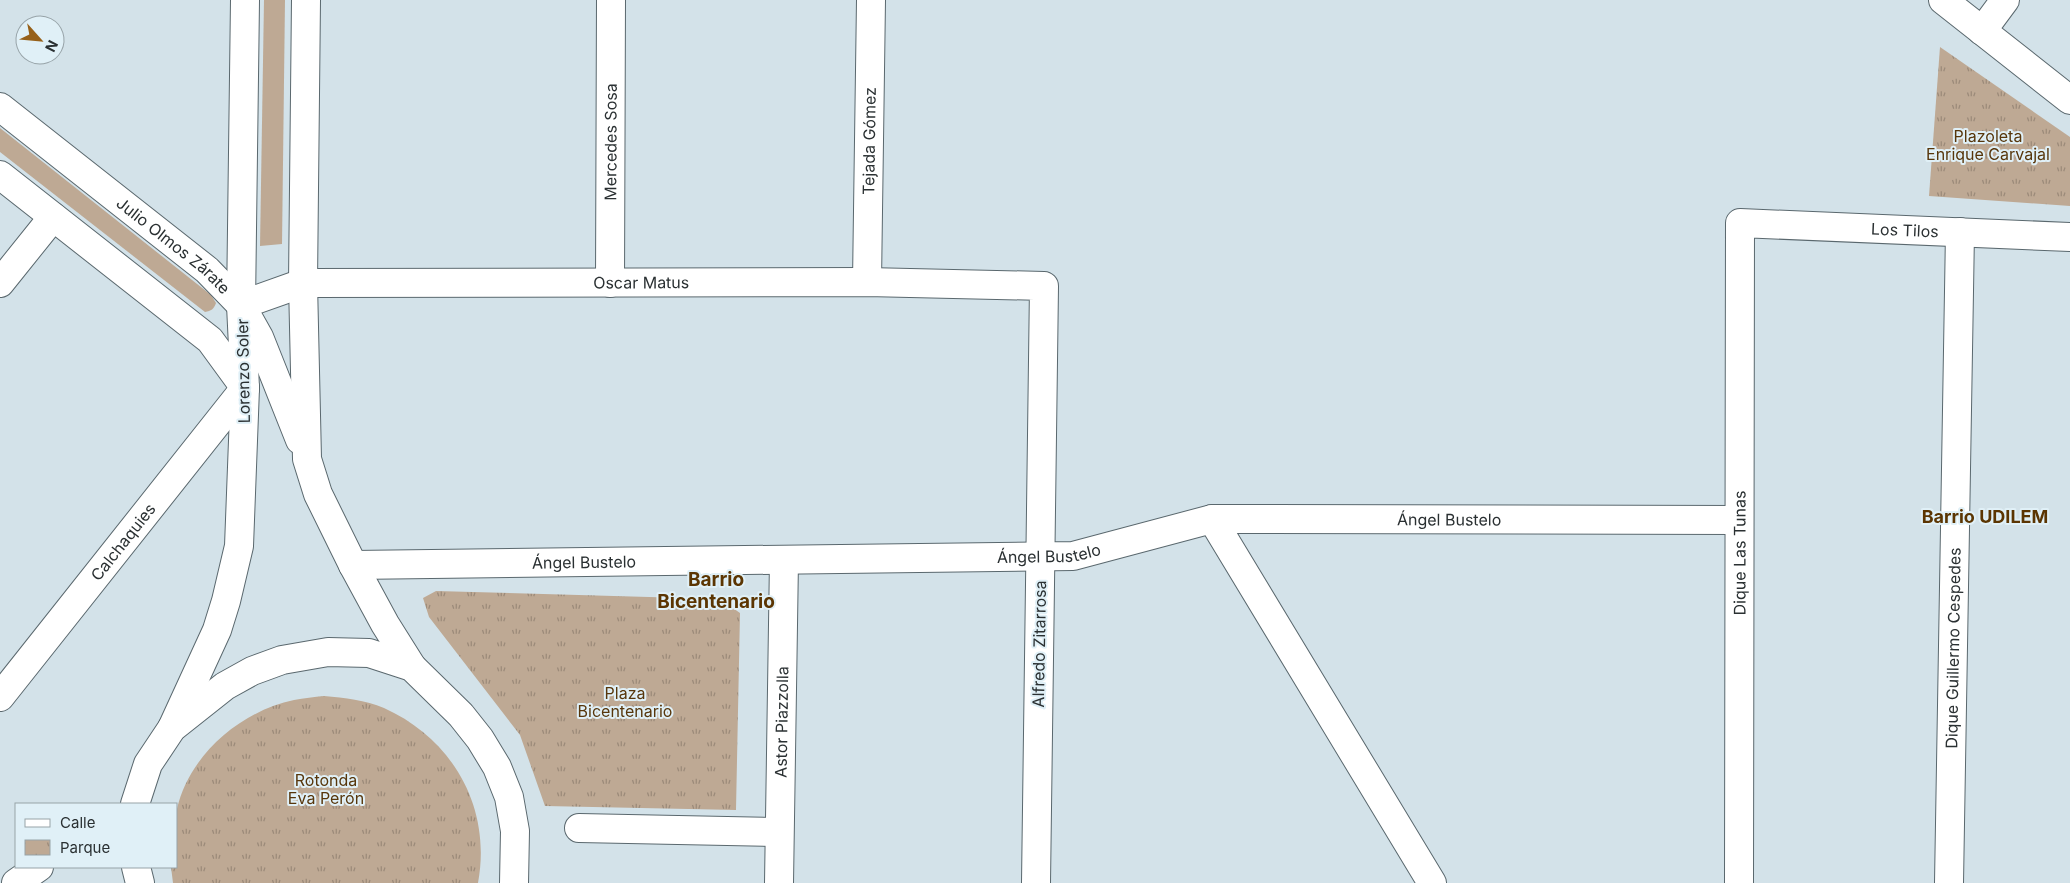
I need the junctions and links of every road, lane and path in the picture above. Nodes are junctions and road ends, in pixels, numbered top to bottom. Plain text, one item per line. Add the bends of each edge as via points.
1 (245, 0) edge
2 (306, 0) edge
3 (611, 0) edge
4 (871, 0) edge
5 (1943, 0) edge
6 (2005, 0) edge
7 (1982, 31) junction
8 (2070, 100) edge
9 (0, 107) edge
10 (0, 175) edge
11 (52, 217) junction
12 (1740, 223) joint
13 (1960, 232) junction
14 (2070, 236) edge
15 (610, 282) junction
16 (867, 282) junction
17 (0, 283) edge
18 (303, 283) junction
19 (1044, 286) joint
20 (241, 306) junction
21 (245, 388) junction
22 (306, 453) junction
23 (1212, 519) junction
24 (1739, 520) junction
25 (1040, 558) junction
26 (784, 560) junction
27 (353, 565) junction
28 (412, 667) junction
29 (0, 697) edge
30 (172, 728) junction
31 (133, 803) edge
32 (579, 828) dead end
33 (780, 832) junction
34 (38, 868) edge
35 (136, 868) edge
36 (16, 883) edge
37 (140, 883) edge
38 (514, 883) edge
39 (779, 883) edge
40 (1036, 883) edge
41 (1432, 883) edge
42 (1739, 883) edge
43 (1949, 883) edge

1 - 20 street, Lorenzo Soler
2 - 18 street
3 - 15 street, Mercedes Sosa
4 - 16 street, Tejada Gómez
5 - 7 street
6 - 7 street
7 - 8 street
9 - 20 street, Julio Olmos Zárate via 207,270
10 - 11 street
11 - 17 street
11 - 21 street via 210,340
12 - 13 street, Los Tilos
12 - 24 street, Dique Las Tunas
13 - 14 street, Los Tilos
13 - 43 street, Dique Guillermo Cespedes
15 - 16 street, Oscar Matus
15 - 18 street, Oscar Matus
16 - 19 street, Oscar Matus
18 - 20 street, Oscar Matus
18 - 22 street
19 - 25 street, Alfredo Zitarrosa
20 - 21 street, Lorenzo Soler
20 - 22 street, Julio Olmos Zárate via 258,338
21 - 29 street, Calchaquies
21 - 30 street, Lorenzo Soler via 239,546 234,573 217,630
22 - 27 street via 318,494
23 - 24 street, Ángel Bustelo
23 - 25 street, Ángel Bustelo via 1073,556
23 - 41 street
24 - 42 street, Dique Las Tunas
25 - 26 street, Ángel Bustelo
25 - 40 street, Alfredo Zitarrosa
26 - 27 street, Ángel Bustelo
26 - 33 street, Astor Piazzolla
27 - 28 street
28 - 30 street via 369,653 328,652 282,660 225,686
28 - 38 street via 460,715 497,767 509,797 515,831
30 - 31 street via 148,764
32 - 33 street
33 - 39 street, Astor Piazzolla
34 - 36 street
35 - 37 street

